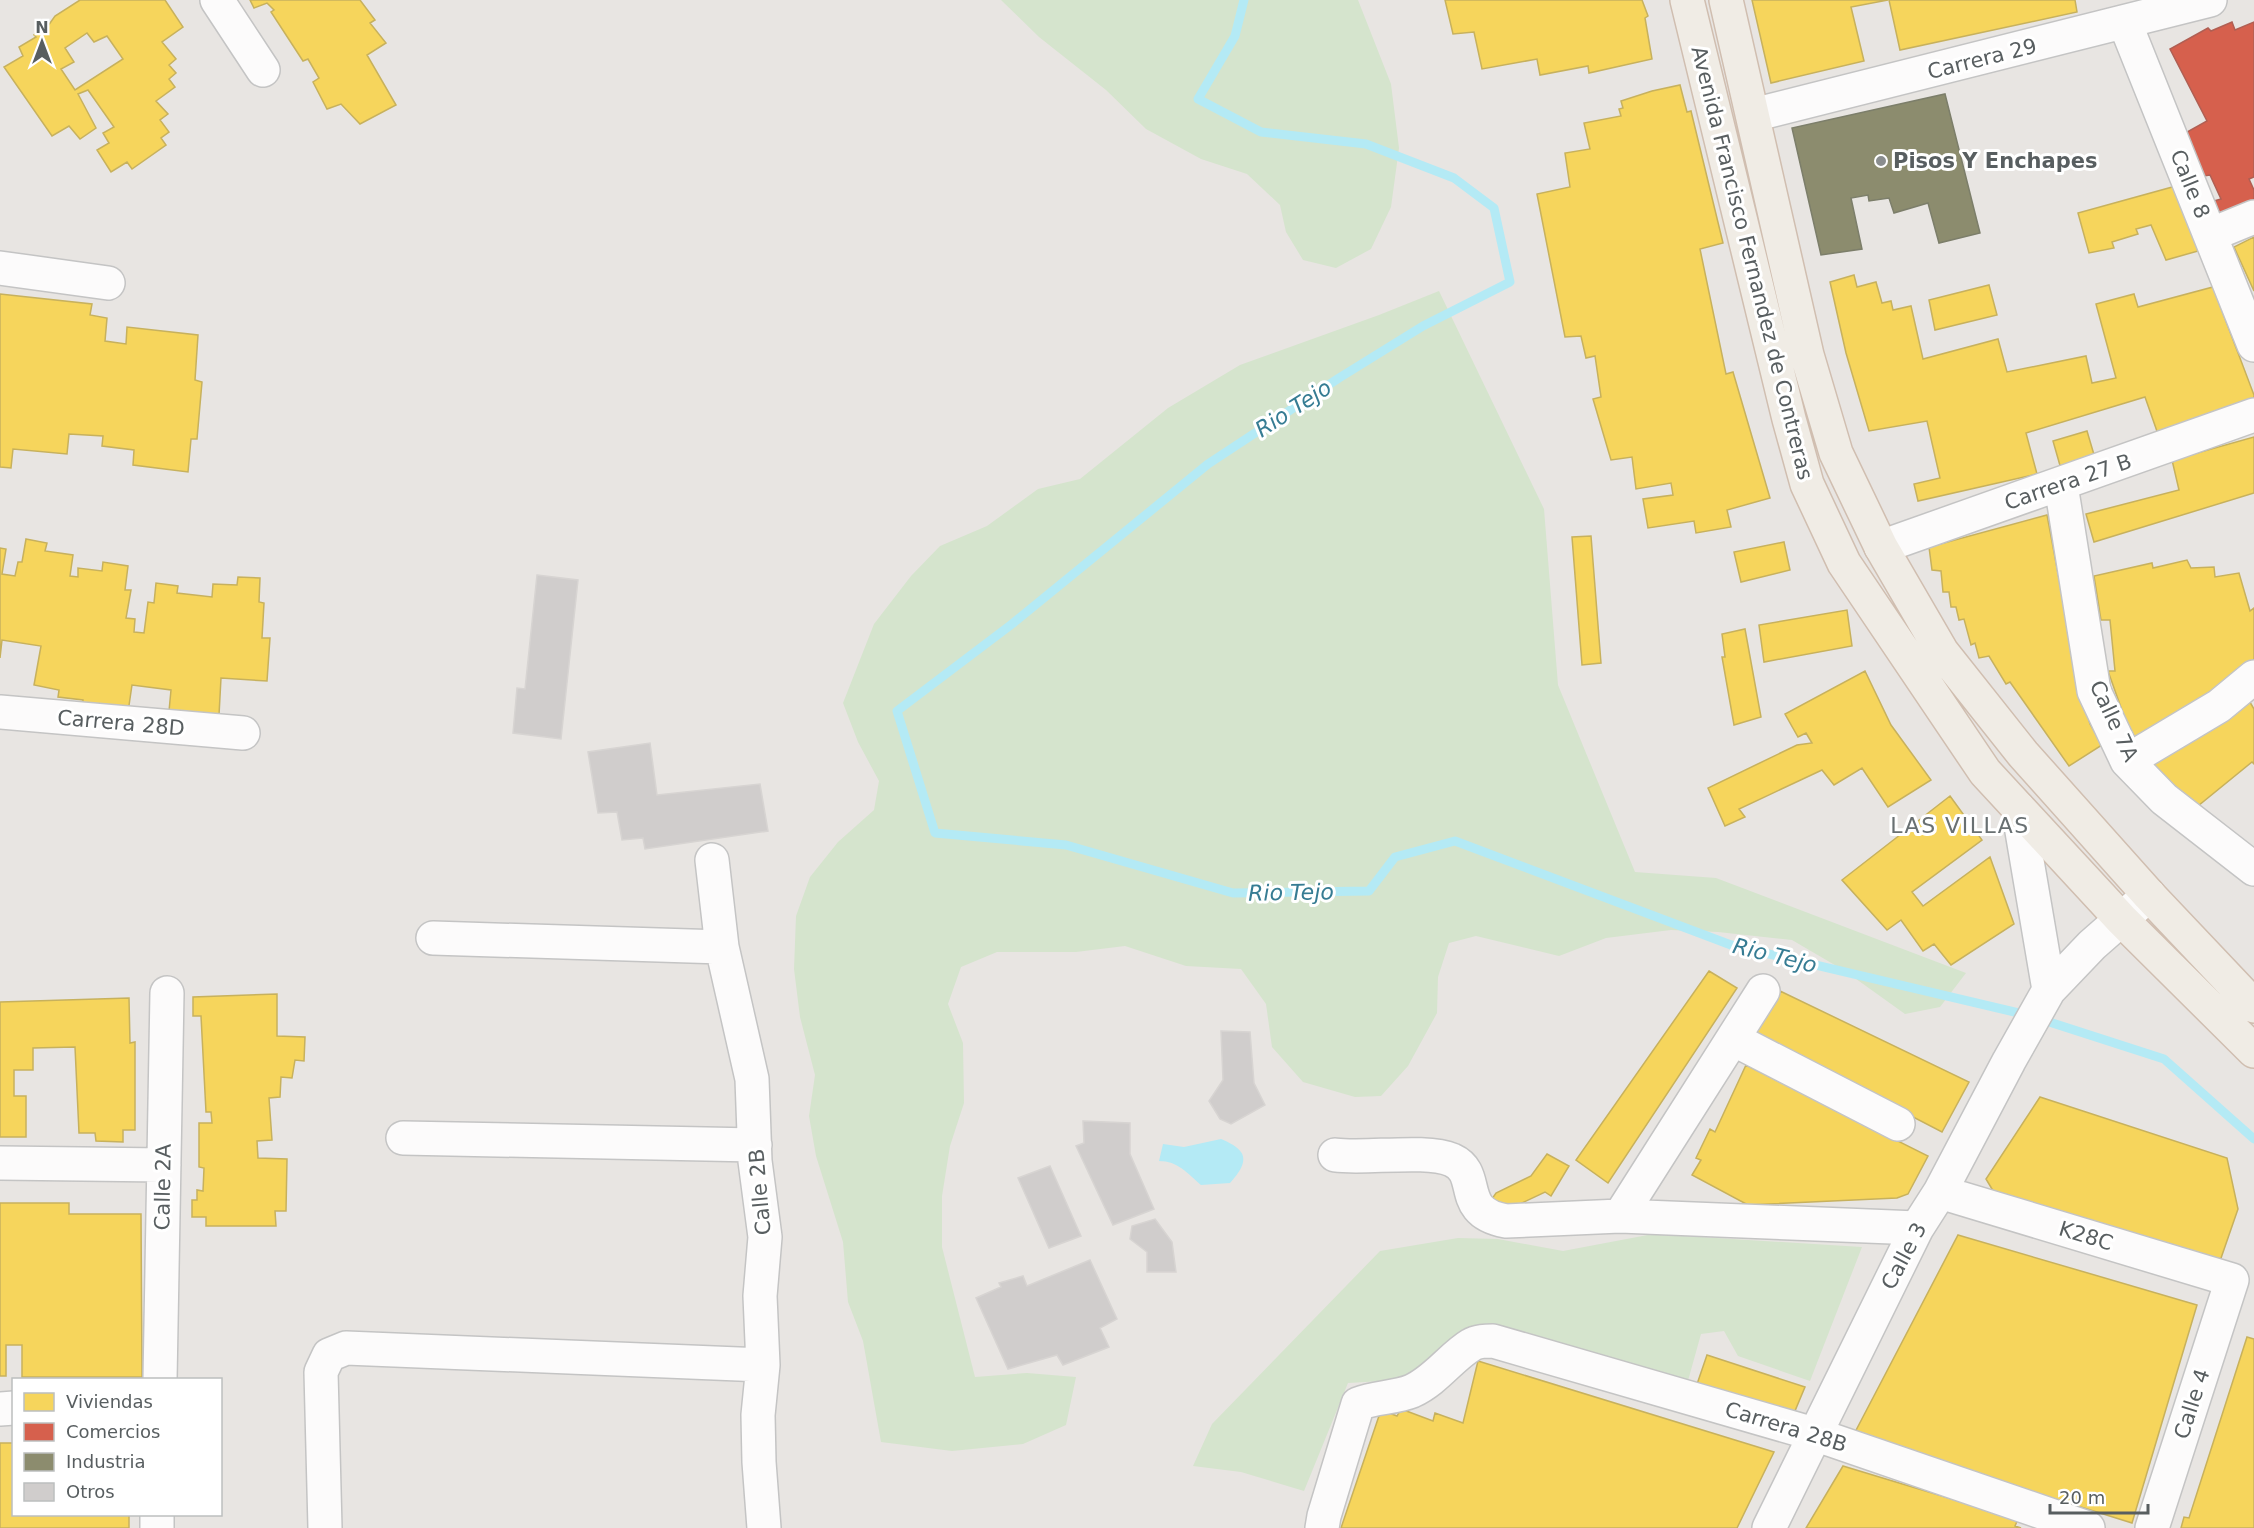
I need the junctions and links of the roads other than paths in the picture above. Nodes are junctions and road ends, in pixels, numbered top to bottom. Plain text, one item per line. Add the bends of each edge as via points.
1 (217, 0) edge
2 (1687, 0) edge
3 (1726, 0) edge
4 (2210, 0) edge
5 (2126, 23) junction
6 (263, 70) dead end
7 (1753, 115) junction
8 (2254, 217) edge
9 (2210, 235) junction
10 (0, 268) edge
11 (108, 283) dead end
12 (2254, 345) edge
13 (2254, 415) edge
14 (2061, 485) junction
15 (1881, 547) junction
16 (2254, 677) edge
17 (0, 712) edge
18 (243, 733) dead end
19 (2127, 761) junction
20 (2018, 808) junction
21 (712, 860) dead end
22 (2250, 861) edge
23 (2149, 895) junction
24 (2122, 920) junction
25 (433, 938) dead end
26 (722, 947) junction
27 (1763, 991) dead end
28 (167, 993) dead end
29 (2046, 994) junction
30 (2254, 1006) edge
31 (1733, 1039) junction
32 (2254, 1051) edge
33 (1898, 1124) dead end
34 (403, 1138) dead end
35 (755, 1145) junction
36 (1335, 1155) dead end
37 (0, 1163) edge
38 (164, 1165) junction
39 (1940, 1192) junction
40 (1620, 1216) junction
41 (1917, 1228) junction
42 (2232, 1280) joint
43 (763, 1365) junction
44 (160, 1378) edge
45 (1814, 1434) junction
46 (325, 1528) edge
47 (764, 1528) edge
48 (1322, 1528) edge
49 (1769, 1528) edge
50 (2088, 1528) edge
51 (2152, 1528) edge

1 - 6 street
2 - 20 main road, Avenida Francisco Fernandez de Contreras via 1807,484 1844,563 1985,772
3 - 7 main road, Avenida Francisco Fernandez de Contreras
4 - 5 street, Carrera 29
5 - 7 street, Carrera 29
5 - 9 street, Calle 8
7 - 15 main road, Avenida Francisco Fernandez de Contreras via 1807,355 1832,442
8 - 9 street
9 - 12 street, Calle 8
10 - 11 street
13 - 14 street, Carrera 27 B
14 - 15 street, Carrera 27 B
14 - 19 street, Calle 7A via 2094,691
15 - 23 main road, Avenida Francisco Fernandez de Contreras via 1942,651 2023,754
16 - 19 street via 2219,706
17 - 18 street, Carrera 28D
19 - 22 street, Calle 7A via 2164,799
20 - 24 main road, Avenida Francisco Fernandez de Contreras
20 - 29 street
21 - 26 street, Calle 2B
23 - 24 street, Calle 3
23 - 30 main road, Avenida Francisco Fernandez de Contreras
24 - 29 street, Calle 3 via 2092,945
24 - 32 main road, Avenida Francisco Fernandez de Contreras
25 - 26 street
26 - 35 street, Calle 2B via 752,1079
27 - 31 street
28 - 38 street, Calle 2A
29 - 39 street, Calle 3
31 - 33 street
31 - 40 street
34 - 35 street
35 - 43 street, Calle 2B via 765,1237 760,1296
36 - 40 street via 1429,1156 1450,1160 1462,1166 1476,1204 1492,1219
37 - 38 street
38 - 44 street, Calle 2A
39 - 41 street, Calle 3
39 - 42 street, K28C
40 - 41 street
41 - 45 street, Calle 3
42 - 51 street, Calle 4
43 - 46 street via 346,1348 329,1355 321,1371
43 - 47 street, Calle 2B via 758,1414
45 - 48 street, Carrera 28B via 1493,1341 1481,1341 1471,1344 1442,1371 1411,1391 1358,1404
45 - 49 street, Calle 3
45 - 50 street, Carrera 28B

